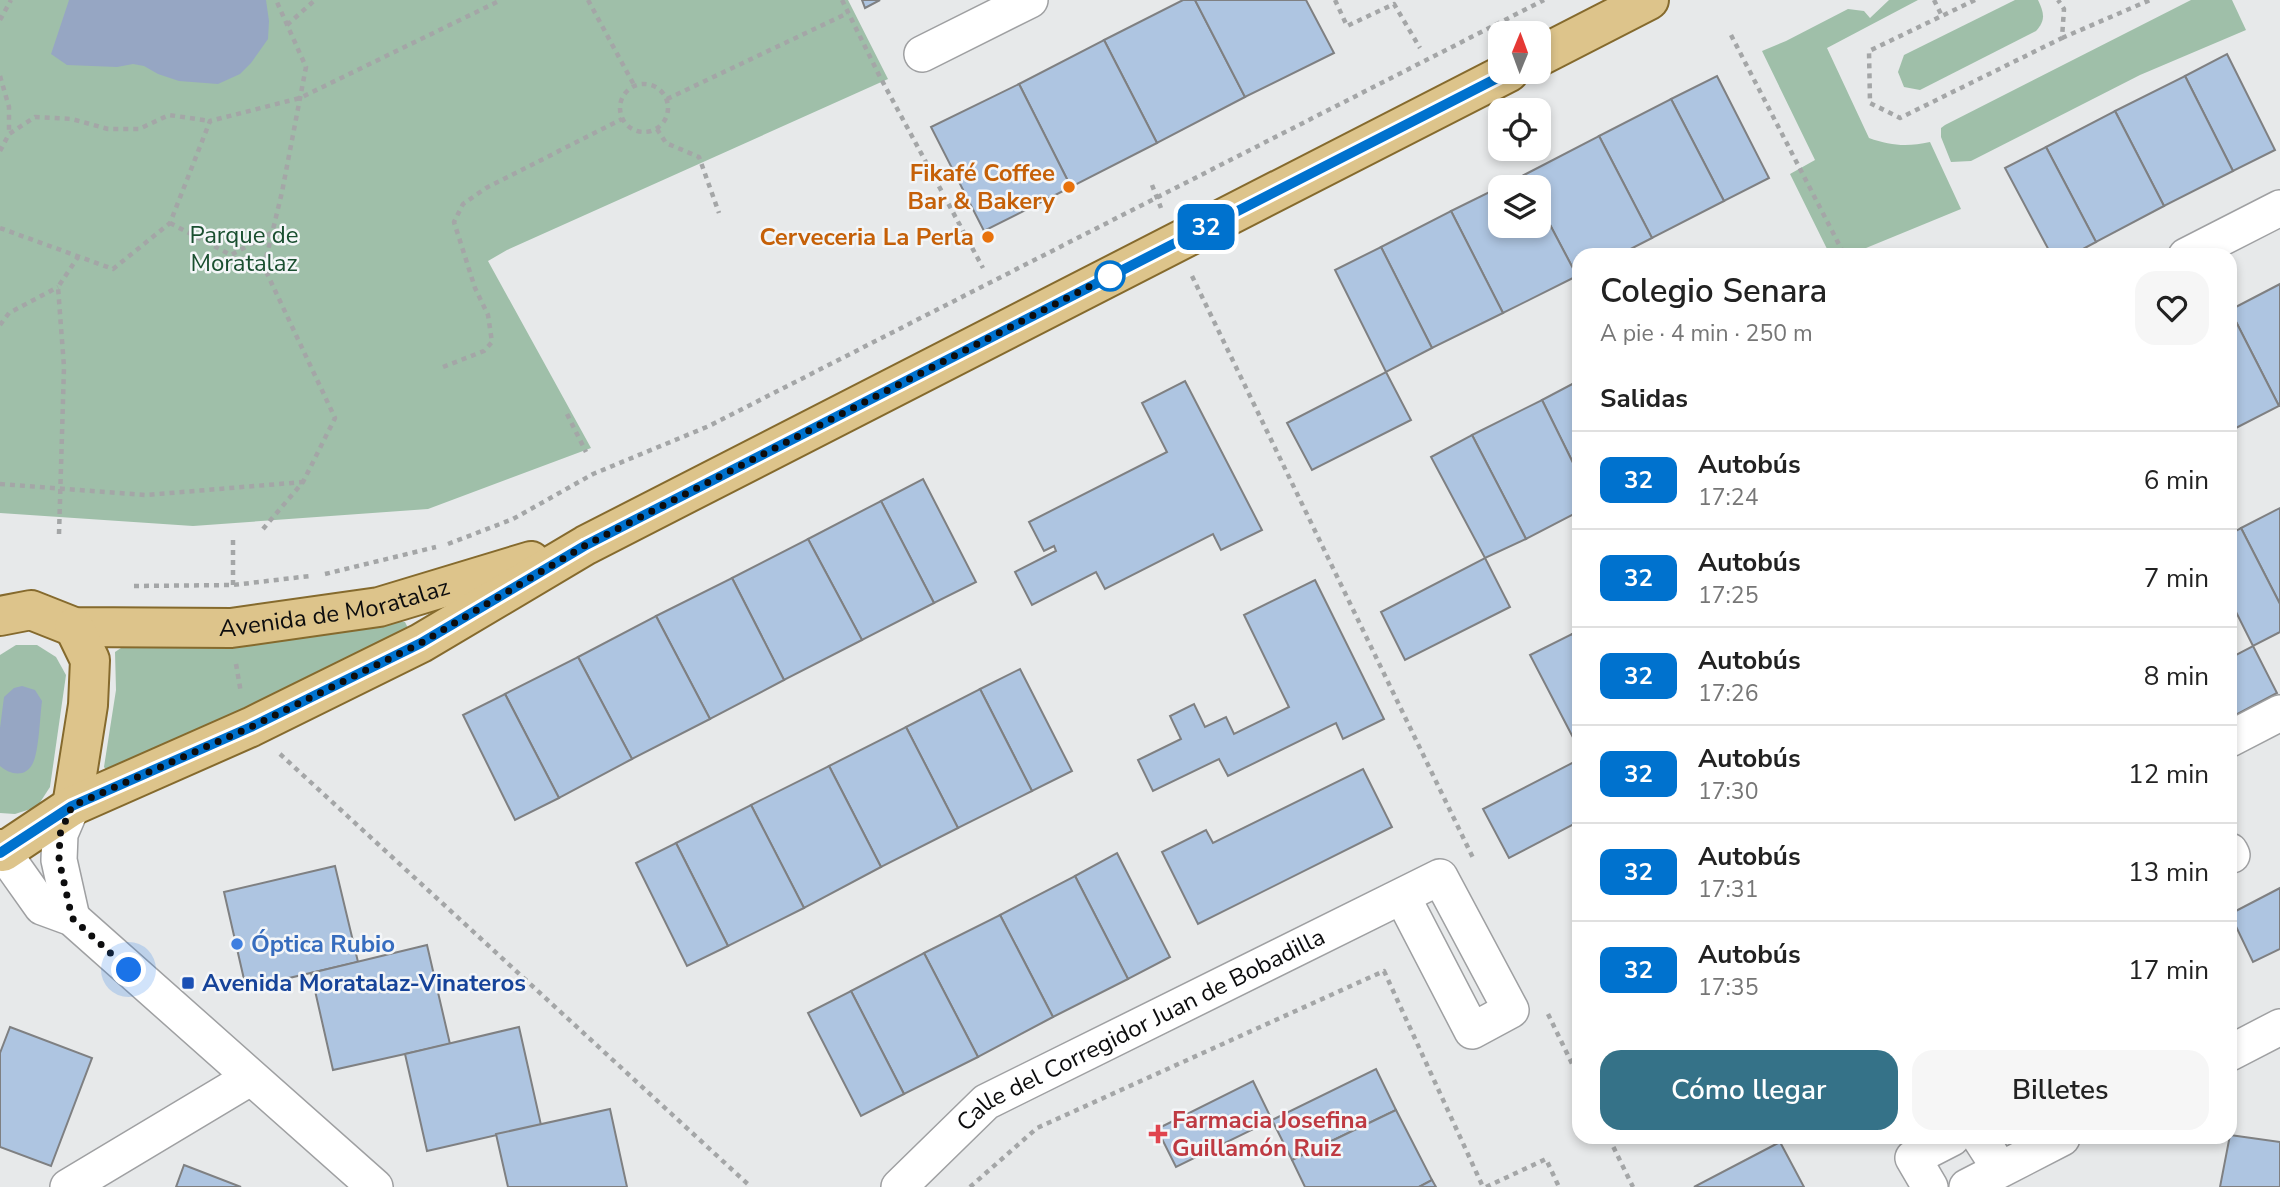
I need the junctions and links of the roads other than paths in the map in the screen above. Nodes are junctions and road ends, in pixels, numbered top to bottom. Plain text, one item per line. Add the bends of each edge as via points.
1 (1030, 0) edge
2 (1649, 0) edge
3 (1551, 50) edge
4 (922, 54) dead end
5 (1488, 83) edge
6 (2280, 208) edge
7 (2202, 248) edge
8 (586, 545) junction
9 (0, 616) edge
10 (74, 627) junction
11 (2280, 713) edge
12 (2237, 735) edge
13 (72, 806) junction
14 (1, 852) edge
15 (1402, 896) dead end
16 (72, 918) junction
17 (2280, 1027) edge
18 (2237, 1049) edge
19 (250, 1078) junction
20 (1940, 1144) edge
21 (1984, 1144) edge
22 (2050, 1144) edge
23 (2000, 1169) junction
24 (68, 1187) edge
25 (375, 1187) edge
26 (899, 1187) edge
27 (1930, 1187) edge
28 (1967, 1187) edge

1 - 4 street
2 - 3 main road
5 - 8 main road, Avenida de Moratalaz
6 - 7 street
8 - 10 main road, Avenida de Moratalaz via 379,607 231,628
8 - 13 main road, Avenida de Moratalaz via 421,643 251,727
9 - 10 main road via 32,610
10 - 13 main road via 90,660 88,705
11 - 12 street
13 - 14 main road, Avenida de Moratalaz
13 - 16 street via 60,834 59,860
14 - 16 street via 42,907
15 - 26 street, Calle del Corregidor Juan de Bobadilla via 986,1102
16 - 19 street
17 - 18 street
19 - 24 street
19 - 25 street
20 - 27 street via 1913,1158
21 - 23 street
22 - 23 street
23 - 28 street

